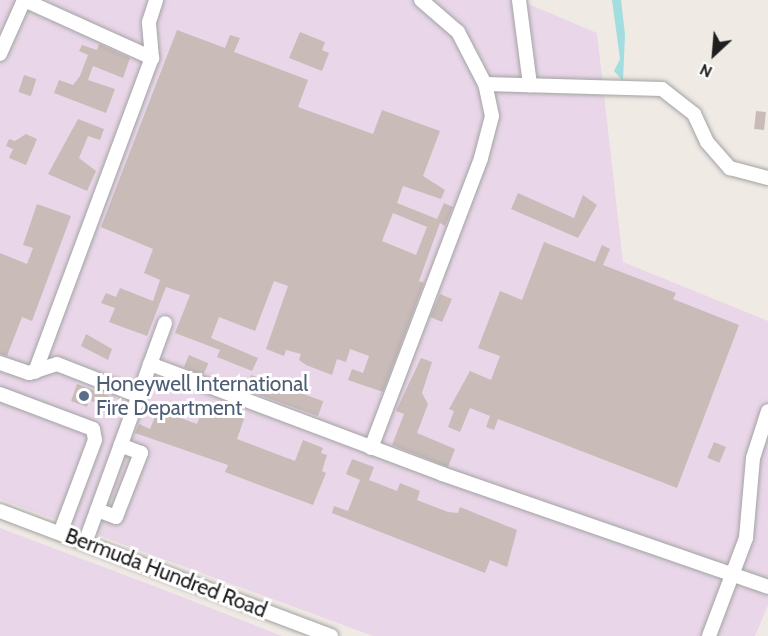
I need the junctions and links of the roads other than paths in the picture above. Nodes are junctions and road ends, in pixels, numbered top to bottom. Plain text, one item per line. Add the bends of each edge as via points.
1 (24, 0) edge
2 (156, 0) edge
3 (421, 0) edge
4 (519, 0) edge
5 (0, 54) edge
6 (152, 58) junction
7 (485, 84) junction
8 (530, 85) junction
9 (768, 178) edge
10 (165, 323) dead end
11 (0, 363) edge
12 (150, 364) junction
13 (35, 372) junction
14 (0, 394) edge
15 (139, 396) junction
16 (768, 411) edge
17 (120, 445) junction
18 (371, 448) junction
19 (97, 510) junction
20 (0, 511) edge
21 (60, 533) junction
22 (85, 543) junction
23 (731, 575) junction
24 (768, 587) edge
25 (332, 636) edge
26 (709, 636) edge

1 - 5 street
1 - 6 street
2 - 6 street via 149,22
3 - 7 street via 458,32
4 - 8 street
6 - 13 street
7 - 8 street
7 - 18 street via 492,116 481,158
8 - 9 street via 662,89 694,114 707,142 730,168
10 - 12 street
11 - 13 street
12 - 15 street
12 - 18 street
13 - 15 street via 57,364
14 - 21 street via 93,429 94,441
15 - 17 street
16 - 23 street via 753,458 746,538
17 - 19 street
17 - 19 street via 141,453 116,517
18 - 23 street
19 - 22 street
20 - 21 street, Bermuda Hundred Road
21 - 22 street, Bermuda Hundred Road
22 - 25 street, Bermuda Hundred Road
23 - 24 street
23 - 26 street

